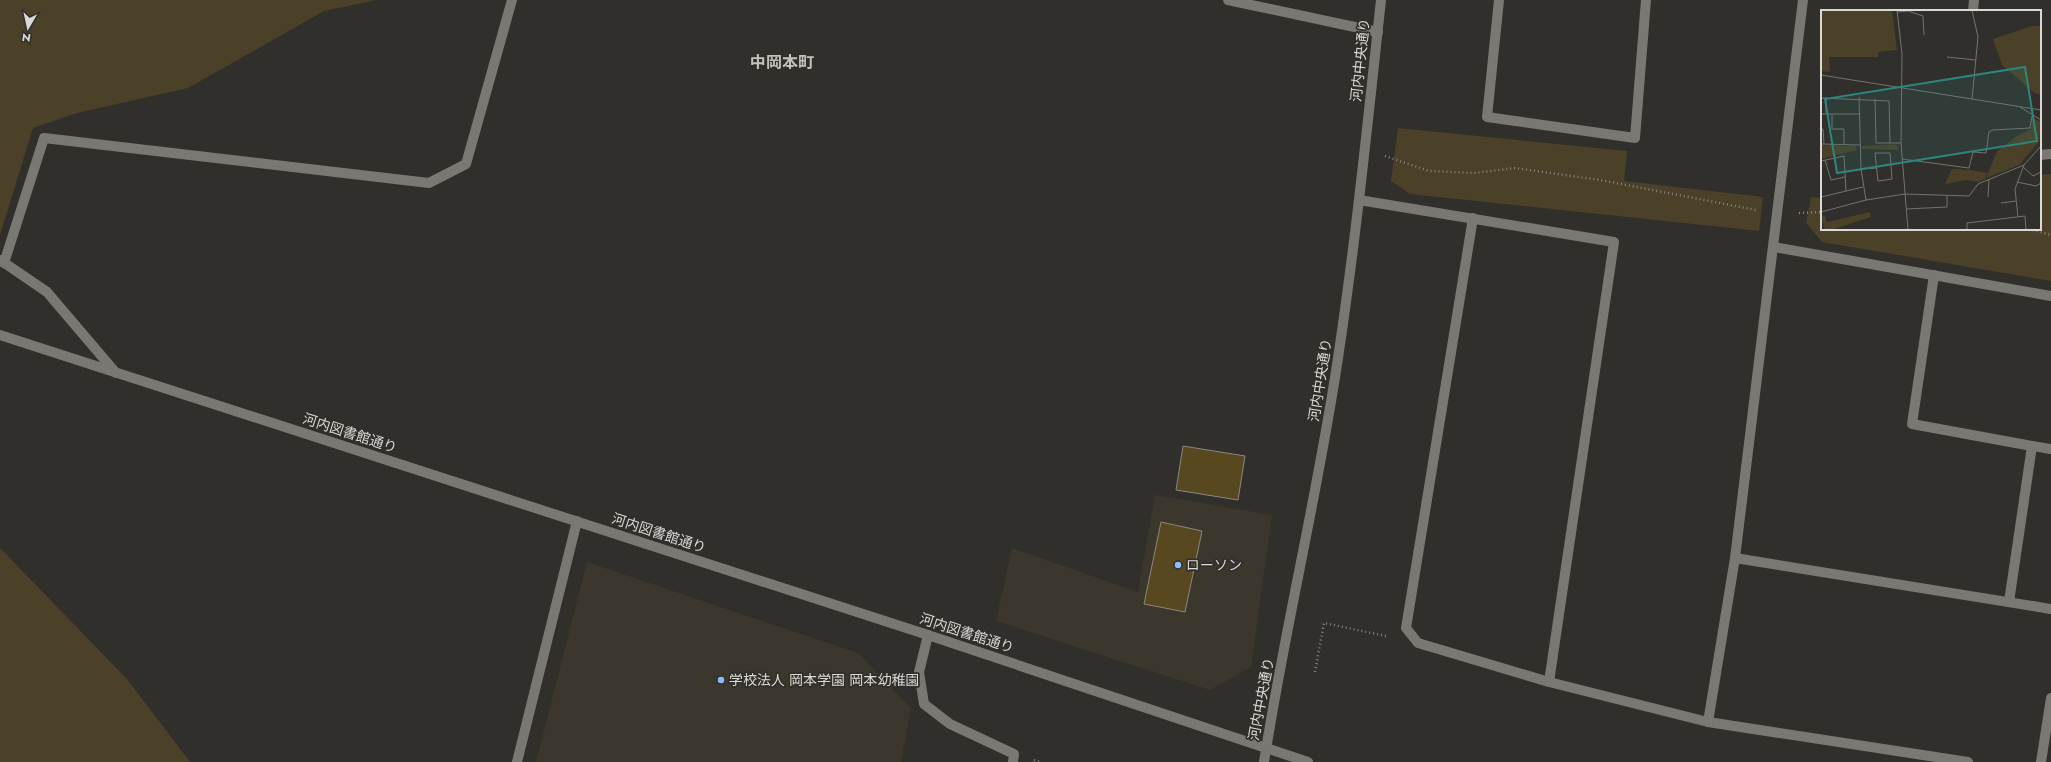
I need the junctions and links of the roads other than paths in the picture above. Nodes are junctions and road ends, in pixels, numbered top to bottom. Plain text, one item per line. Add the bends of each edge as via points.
1 (512, 0) edge
2 (1228, 0) edge
3 (1381, 0) edge
4 (1499, 0) edge
5 (1646, 0) edge
6 (1803, 0) edge
7 (1974, 0) edge
8 (1972, 10) edge
9 (1378, 32) junction
10 (2051, 154) edge
11 (2041, 155) edge
12 (1359, 200) junction
13 (1473, 218) junction
14 (1774, 247) junction
15 (2, 261) edge
16 (1934, 275) junction
17 (2051, 296) edge
18 (0, 335) edge
19 (116, 372) junction
20 (2032, 446) junction
21 (2051, 449) edge
22 (577, 521) junction
23 (1735, 558) junction
24 (2009, 602) junction
25 (2051, 609) edge
26 (928, 635) junction
27 (1549, 682) junction
28 (2051, 698) edge
29 (1708, 722) junction
30 (1266, 748) junction
31 (517, 762) edge
32 (1013, 762) edge
33 (1264, 762) edge
34 (1308, 762) edge
35 (1968, 762) edge
36 (2041, 762) edge

1 - 15 street via 466,164 429,183 44,138
2 - 9 street
3 - 9 street, 河内中央通り
4 - 5 street via 1488,117 1635,138
6 - 14 street
7 - 8 street
9 - 12 street, 河内中央通り
10 - 11 street
12 - 13 street
12 - 30 street, 河内中央通り via 1334,382
13 - 27 street via 1406,628 1418,643
13 - 27 street via 1614,242
14 - 16 street
14 - 23 street
15 - 19 street via 47,292
16 - 17 street
16 - 20 street via 1912,424
18 - 19 street, 河内図書館通り
19 - 22 street, 河内図書館通り
20 - 21 street
20 - 24 street
22 - 26 street, 河内図書館通り
22 - 31 street
23 - 24 street
23 - 29 street
24 - 25 street
26 - 30 street, 河内図書館通り
26 - 32 street via 919,672 924,704 950,724 1014,754
27 - 29 street
28 - 36 street
29 - 35 street
30 - 33 street, 河内中央通り
30 - 34 street, 河内図書館通り

